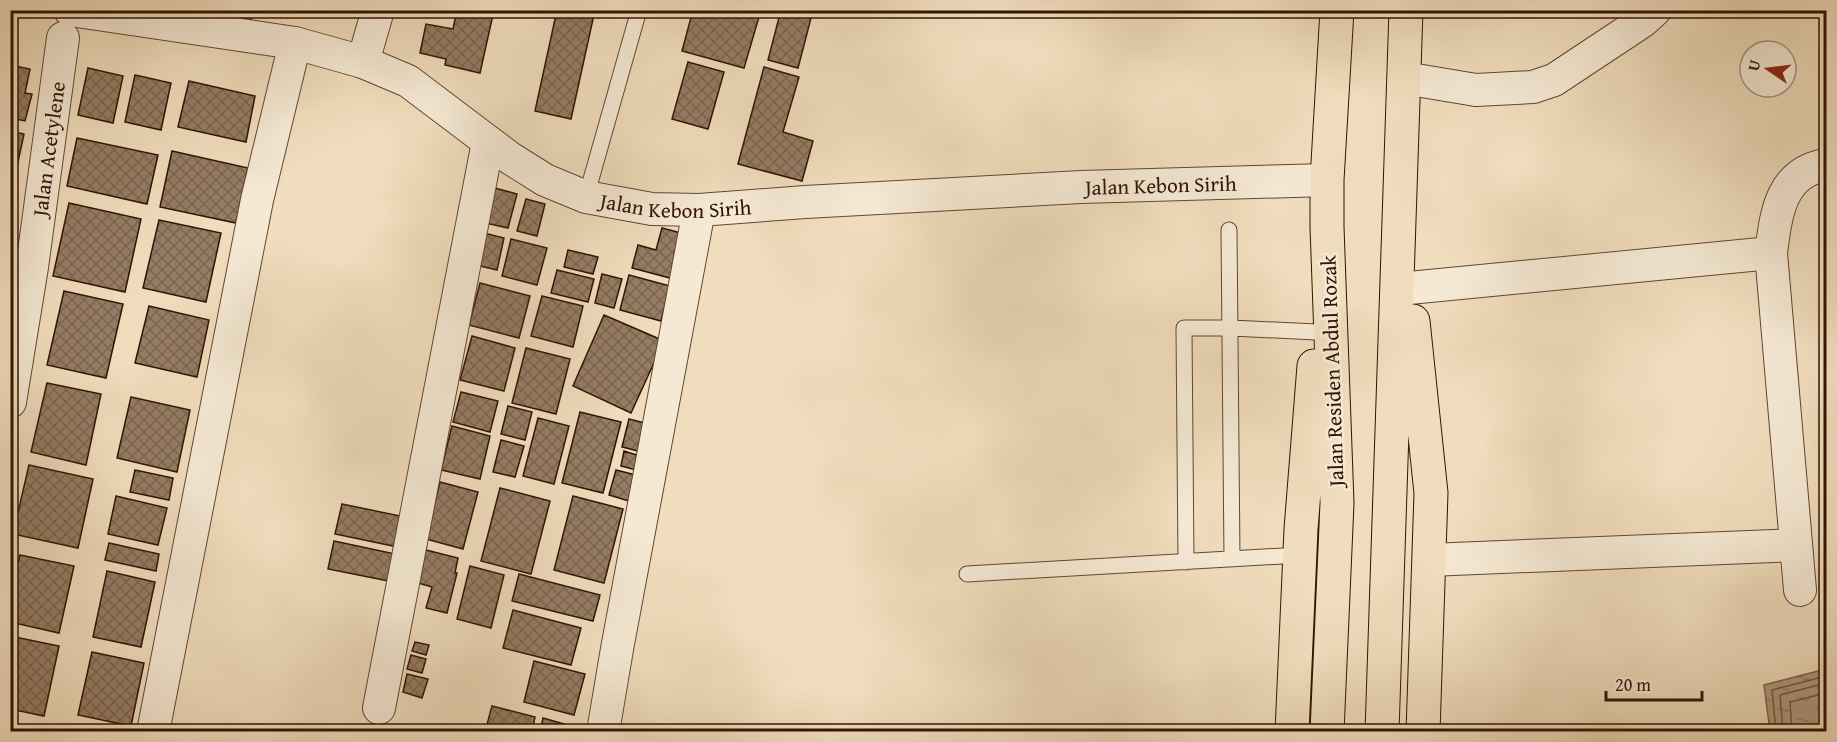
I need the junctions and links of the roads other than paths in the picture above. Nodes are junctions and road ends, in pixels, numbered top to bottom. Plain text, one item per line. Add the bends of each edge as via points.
1 (378, 10) edge
2 (639, 10) edge
3 (1337, 10) edge
4 (1406, 10) edge
5 (1655, 10) edge
6 (66, 24) edge
7 (295, 43) junction
8 (363, 62) junction
9 (1404, 78) junction
10 (488, 142) junction
11 (1827, 165) edge
12 (1327, 180) junction
13 (586, 197) junction
14 (1400, 209) junction
15 (699, 210) junction
16 (1327, 227) junction
17 (1229, 230) dead end
18 (1771, 253) junction
19 (1409, 288) junction
20 (1231, 328) junction
21 (1316, 332) junction
22 (10, 402) edge
23 (1796, 545) junction
24 (1300, 555) junction
25 (1232, 559) junction
26 (1429, 560) junction
27 (1186, 562) junction
28 (967, 574) dead end
29 (1800, 590) dead end
30 (379, 708) dead end
31 (153, 732) edge
32 (603, 732) edge
33 (1292, 732) edge
34 (1327, 732) edge
35 (1382, 732) edge
36 (1423, 732) edge

1 - 8 street
2 - 13 lane
3 - 12 highway, Jalan Residen Abdul Rozak
4 - 9 highway
5 - 9 street via 1554,81 1533,87 1476,90
6 - 7 street, Jalan Kebon Sirih
6 - 22 street, Jalan Acetylene
7 - 8 street, Jalan Kebon Sirih
7 - 31 street via 257,200
8 - 10 street, Jalan Kebon Sirih via 408,81
9 - 14 highway
10 - 13 street, Jalan Kebon Sirih via 545,180
10 - 30 street
11 - 18 street via 1817,166 1788,187
12 - 15 street, Jalan Kebon Sirih via 1081,187
12 - 16 highway, Jalan Residen Abdul Rozak
13 - 15 street, Jalan Kebon Sirih via 652,209
14 - 19 highway
14 - 35 highway
15 - 32 street
16 - 21 highway
16 - 34 highway, Jalan Residen Abdul Rozak via 1337,503
17 - 20 lane
18 - 19 street
18 - 23 street
19 - 26 highway via 1431,494
20 - 21 lane
20 - 25 lane
20 - 27 lane via 1184,328
21 - 24 highway
23 - 26 street
23 - 29 street
24 - 25 lane
24 - 33 highway
25 - 27 lane
26 - 36 highway
27 - 28 lane

